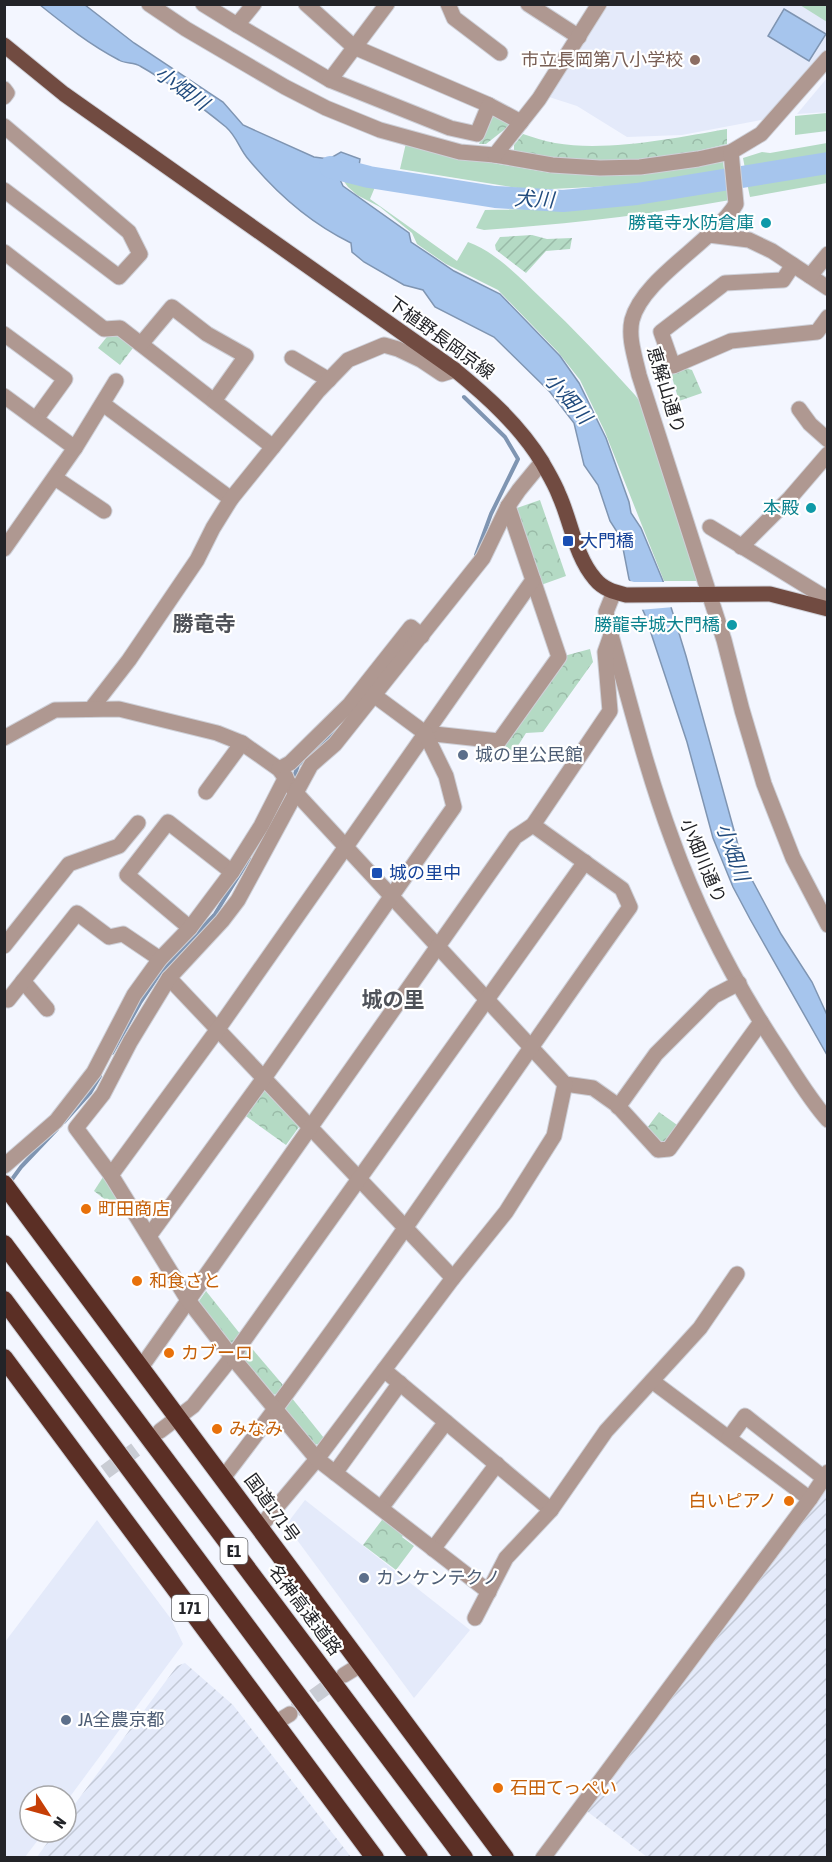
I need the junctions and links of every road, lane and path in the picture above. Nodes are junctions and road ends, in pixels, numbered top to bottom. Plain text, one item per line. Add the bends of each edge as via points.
1 (149, 4) edge
2 (203, 4) edge
3 (254, 4) edge
4 (306, 4) edge
5 (387, 4) edge
6 (448, 4) edge
7 (528, 4) edge
8 (599, 4) edge
9 (237, 25) junction
10 (579, 37) junction
11 (4, 45) edge
12 (354, 46) junction
13 (501, 53) dead end
14 (828, 58) edge
15 (330, 80) junction
16 (4, 89) edge
17 (4, 97) edge
18 (489, 105) junction
19 (521, 122) junction
20 (4, 126) edge
21 (495, 155) junction
22 (730, 156) junction
23 (4, 190) edge
24 (709, 235) junction
25 (4, 252) edge
26 (828, 254) edge
27 (793, 265) junction
28 (810, 276) junction
29 (828, 288) edge
30 (828, 317) edge
31 (4, 334) edge
32 (141, 344) junction
33 (292, 358) dead end
34 (455, 370) junction
35 (328, 380) junction
36 (116, 381) dead end
37 (4, 396) edge
38 (214, 402) junction
39 (103, 404) junction
40 (799, 409) dead end
41 (36, 419) junction
42 (828, 440) edge
43 (273, 447) junction
44 (75, 448) junction
45 (828, 454) edge
46 (542, 462) junction
47 (55, 478) junction
48 (231, 499) junction
49 (508, 506) junction
50 (104, 511) dead end
51 (710, 527) dead end
52 (741, 547) junction
53 (4, 549) edge
54 (533, 580) junction
55 (614, 592) junction
56 (706, 595) junction
57 (826, 603) edge
58 (610, 635) junction
59 (422, 636) junction
60 (375, 696) junction
61 (91, 709) junction
62 (425, 733) junction
63 (4, 738) edge
64 (242, 743) junction
65 (283, 773) junction
66 (206, 792) dead end
67 (296, 793) junction
68 (138, 823) dead end
69 (533, 825) junction
70 (345, 846) junction
71 (585, 862) junction
72 (232, 872) junction
73 (391, 896) junction
74 (828, 925) edge
75 (190, 927) junction
76 (4, 946) edge
77 (438, 946) junction
78 (160, 959) junction
79 (169, 978) junction
80 (23, 981) junction
81 (739, 984) junction
82 (486, 998) junction
83 (8, 1000) dead end
84 (47, 1009) dead end
85 (761, 1022) junction
86 (218, 1029) junction
87 (531, 1046) junction
88 (264, 1078) junction
89 (566, 1084) junction
90 (618, 1107) junction
91 (828, 1120) edge
92 (310, 1127) junction
93 (4, 1167) edge
94 (111, 1175) junction
95 (359, 1178) junction
96 (4, 1184) edge
97 (406, 1228) junction
98 (149, 1236) junction
99 (4, 1244) edge
100 (737, 1274) dead end
101 (453, 1278) junction
102 (4, 1299) edge
103 (188, 1299) junction
104 (232, 1357) junction
105 (4, 1358) edge
106 (142, 1366) junction
107 (384, 1370) junction
108 (652, 1381) junction
109 (400, 1383) junction
110 (276, 1410) junction
111 (178, 1417) junction
112 (446, 1422) junction
113 (160, 1431) tunnel mouth
114 (729, 1438) junction
115 (317, 1459) junction
116 (497, 1464) junction
117 (335, 1473) junction
118 (826, 1475) edge
119 (223, 1478) junction
120 (810, 1499) junction
121 (381, 1508) junction
122 (551, 1510) junction
123 (260, 1527) junction
124 (433, 1549) junction
125 (489, 1592) junction
126 (475, 1618) dead end
127 (362, 1664) junction
128 (344, 1675) tunnel mouth
129 (375, 1857) edge
130 (419, 1857) edge
131 (464, 1857) edge
132 (505, 1857) edge
133 (543, 1857) edge

1 - 21 street via 326,108 402,138 460,152
2 - 9 street
3 - 9 street
4 - 12 street
5 - 12 street
6 - 13 street via 454,18
7 - 10 street
8 - 10 street
9 - 15 street
10 - 19 street
11 - 34 main road, 下植野長岡京線 via 64,94
12 - 15 street
12 - 18 street
14 - 22 street via 761,134
15 - 18 street via 450,128 477,134
16 - 17 street
18 - 19 street
19 - 21 street
20 - 23 street via 129,232 140,254 119,277
21 - 22 street via 600,168
22 - 24 street, 恵解山通り via 736,204
24 - 27 street via 749,240
24 - 56 street, 恵解山通り via 662,276 644,299 632,320 631,340
25 - 32 street via 104,329 120,328
26 - 28 street
27 - 28 street
27 - 30 street via 783,280 725,283 661,332 673,366 731,341 817,332
28 - 29 street
31 - 41 street via 65,379
32 - 38 street
32 - 38 street via 172,307 207,334 246,356
33 - 35 street
34 - 35 street via 442,374 421,360 384,345 348,360
34 - 46 main road, 下植野長岡京線 via 488,396
35 - 43 street
36 - 39 street
37 - 41 street
38 - 43 street
39 - 44 street
39 - 48 street
40 - 42 street
41 - 44 street
43 - 48 street
44 - 47 street
45 - 52 street
46 - 49 street
46 - 55 main road, 下植野長岡京線 via 560,495 583,561 594,578
47 - 50 street
47 - 53 street
48 - 61 street via 197,560
49 - 54 street
49 - 59 street via 483,558
51 - 52 street
52 - 57 street
54 - 62 street
54 - 62 street via 559,657 499,741
55 - 56 main road
55 - 58 street, 小畑川通り via 606,612
56 - 57 main road via 770,594
56 - 74 street, 恵解山通り via 724,640 764,784 793,858
58 - 69 street via 605,652 610,711
58 - 81 street, 小畑川通り via 672,841
59 - 60 street
59 - 65 street via 411,627 350,704
60 - 62 street
60 - 67 street via 335,744 311,765
61 - 63 street via 55,710
61 - 64 street via 119,709
62 - 70 street
62 - 73 street via 446,776 454,807
64 - 65 street
64 - 66 street
65 - 67 street
65 - 72 street via 261,826
67 - 70 street
67 - 79 street via 238,900
68 - 76 street via 119,846 69,864
69 - 71 street
69 - 77 street via 515,837
70 - 73 street
70 - 86 street
71 - 82 street
71 - 87 street via 622,889 630,907
72 - 75 street
72 - 75 street via 168,822 127,875
73 - 77 street
73 - 88 street
75 - 78 street
77 - 82 street
77 - 92 street
78 - 80 street via 123,934 109,938 77,913
78 - 93 street via 134,995 94,1072 56,1121
79 - 86 street
79 - 94 street via 103,1094 76,1128
80 - 83 street
80 - 84 street
81 - 85 street, 小畑川通り
81 - 90 street via 714,996 656,1054
82 - 87 street
82 - 95 street
85 - 90 street via 669,1149 658,1150
85 - 91 street, 小畑川通り
86 - 88 street
86 - 94 street
87 - 89 street
87 - 97 street
88 - 92 street
88 - 98 street
89 - 90 street via 593,1088
89 - 101 street via 554,1136 506,1212
92 - 95 street
92 - 103 street
94 - 98 street
95 - 97 street
95 - 104 street
96 - 106 highway, 国道171号
97 - 101 street
97 - 110 street
98 - 103 street
99 - 131 highway, 名神高速道路 / E1
100 - 108 street via 699,1328
101 - 107 street
102 - 130 highway, E1
103 - 104 street
103 - 106 street
104 - 110 street
104 - 111 street via 193,1406
105 - 129 highway, 171 via 100,1476 282,1719
106 - 111 highway, 国道171号
107 - 109 street
107 - 115 street
108 - 114 street
108 - 122 street via 606,1431
109 - 112 street
109 - 117 street
110 - 115 street
110 - 119 street
111 - 113 street
111 - 119 highway, 国道171号
112 - 116 street
112 - 121 street
114 - 118 street via 745,1416
114 - 120 street
115 - 117 street
115 - 123 street
116 - 122 street
116 - 124 street
117 - 121 street
118 - 120 street
119 - 123 highway, 国道171号
120 - 133 street
121 - 124 street
122 - 125 street via 506,1558
123 - 127 highway, 国道171号
124 - 125 street
125 - 126 street
127 - 128 street
127 - 132 highway, 国道171号

